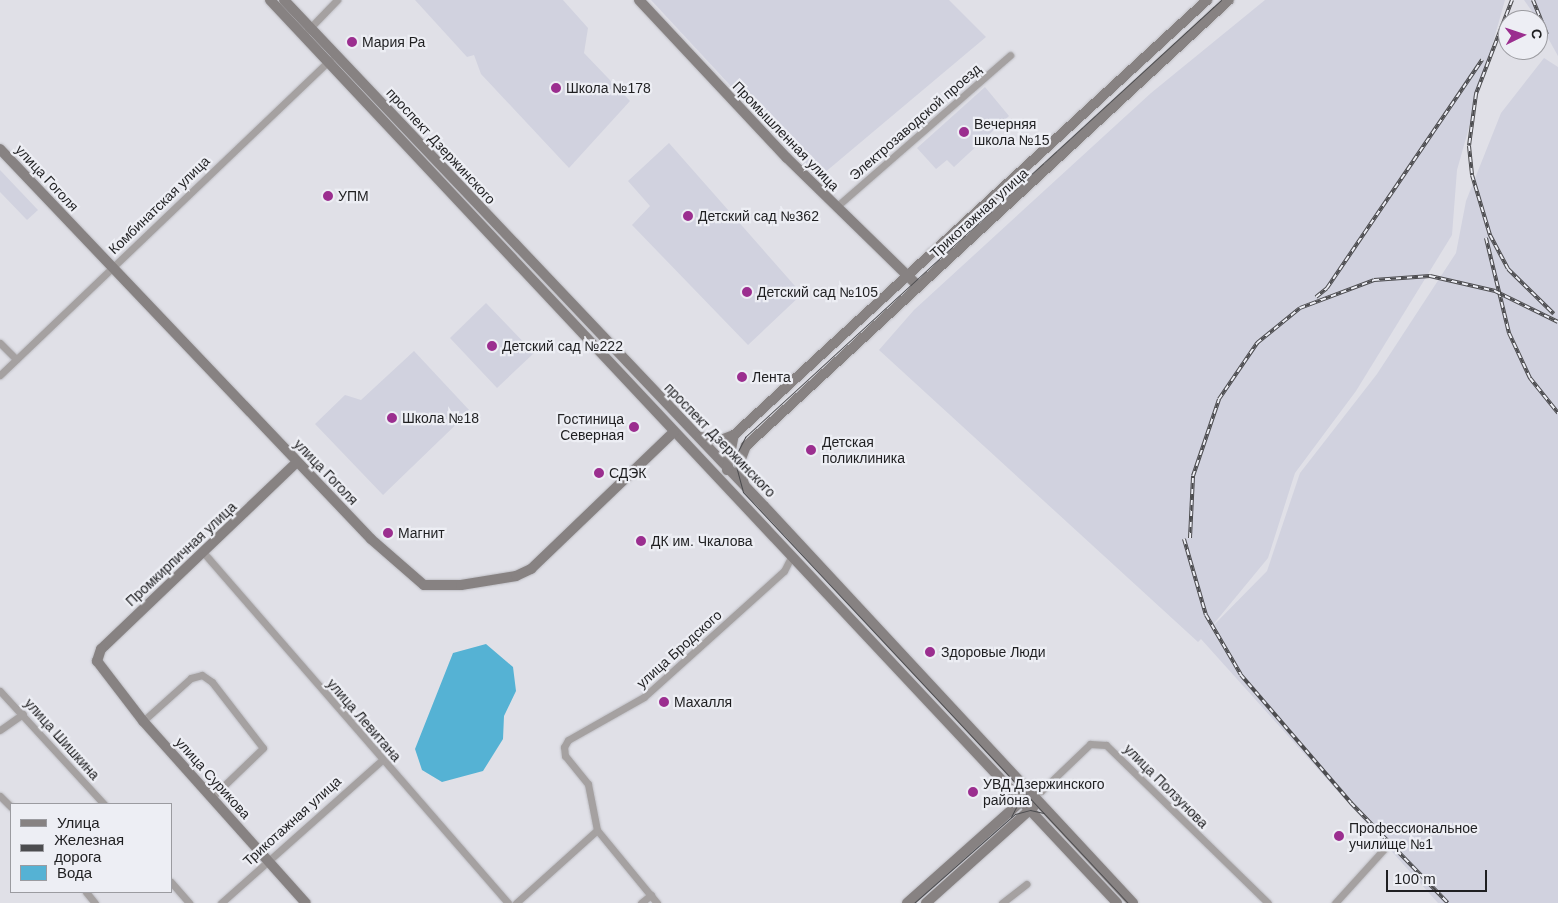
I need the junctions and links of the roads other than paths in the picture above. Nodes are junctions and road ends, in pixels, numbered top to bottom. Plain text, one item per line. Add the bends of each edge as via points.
1 (270, 0) edge
2 (284, 0) edge
3 (337, 0) edge
4 (639, 0) edge
5 (1207, 0) edge
6 (1230, 0) edge
7 (306, 32) junction
8 (335, 54) junction
9 (1010, 54) dead end
10 (327, 62) junction
11 (0, 149) edge
12 (836, 207) junction
13 (111, 268) junction
14 (905, 277) junction
15 (918, 286) junction
16 (0, 343) edge
17 (16, 360) junction
18 (0, 375) edge
19 (674, 432) junction
20 (695, 434) junction
21 (734, 435) junction
22 (687, 445) junction
23 (746, 446) junction
24 (728, 453) junction
25 (714, 454) junction
26 (297, 462) junction
27 (727, 467) junction
28 (744, 484) junction
29 (735, 497) junction
30 (203, 552) junction
31 (791, 557) junction
32 (100, 670) joint
33 (0, 691) edge
34 (23, 714) junction
35 (143, 721) junction
36 (0, 730) edge
37 (382, 760) junction
38 (1036, 792) junction
39 (0, 796) edge
40 (212, 796) junction
41 (1022, 801) junction
42 (1039, 802) junction
43 (103, 803) edge
44 (10, 806) edge
45 (1030, 810) junction
46 (597, 830) junction
47 (1383, 850) dead end
48 (269, 862) junction
49 (172, 883) edge
50 (1026, 884) dead end
51 (87, 893) edge
52 (651, 895) junction
53 (95, 903) edge
54 (189, 903) edge
55 (220, 903) edge
56 (306, 903) edge
57 (508, 903) edge
58 (516, 903) edge
59 (641, 903) edge
60 (657, 903) edge
61 (907, 903) edge
62 (926, 903) edge
63 (1002, 903) edge
64 (1117, 903) edge
65 (1133, 903) edge
66 (1268, 903) edge
67 (1335, 903) edge

1 - 7 main road, проспект Дзержинского
2 - 7 main road, проспект Дзержинского
3 - 7 street
4 - 12 main road, Промышленная улица
5 - 14 main road, Трикотажная улица
6 - 15 main road, Трикотажная улица
7 - 8 main road, проспект Дзержинского
7 - 10 main road, проспект Дзержинского
8 - 10 street, Комбинатская улица
8 - 20 main road, проспект Дзержинского
9 - 12 street, Электрозаводской проезд
10 - 13 street, Комбинатская улица
10 - 19 main road, проспект Дзержинского
11 - 13 main road, улица Гоголя
12 - 14 main road, Промышленная улица
13 - 17 street, Комбинатская улица
13 - 26 main road, улица Гоголя
14 - 15 main road, Промышленная улица
14 - 21 main road, Трикотажная улица
15 - 23 main road, Трикотажная улица
16 - 17 street
17 - 18 street, Комбинатская улица
19 - 22 main road, проспект Дзержинского
19 - 26 main road, улица Гоголя via 531,568 516,576 461,585 424,585 412,579
20 - 21 main road via 707,440
20 - 25 main road, проспект Дзержинского
21 - 24 main road
22 - 25 main road
22 - 29 main road, проспект Дзержинского
23 - 24 main road
23 - 28 main road via 739,464
24 - 25 main road
24 - 27 main road
25 - 27 main road, проспект Дзержинского
26 - 30 main road, Промкирпичная улица
27 - 28 main road, проспект Дзержинского
27 - 29 main road
28 - 38 main road, проспект Дзержинского
29 - 31 main road, проспект Дзержинского
30 - 32 main road, Промкирпичная улица via 101,649
30 - 37 street, улица Левитана
31 - 41 main road, проспект Дзержинского
31 - 46 street, улица Бродского via 784,571 644,697 568,740 565,756 588,784
32 - 35 main road, улица Сурикова
33 - 34 street, улица Шишкина
34 - 36 street
34 - 43 street, улица Шишкина
35 - 40 main road, улица Сурикова
35 - 40 street via 191,678 202,675 212,682 263,748
37 - 48 street, Трикотажная улица
37 - 57 street, улица Левитана
38 - 41 main road
38 - 42 main road, проспект Дзержинского
38 - 66 street, улица Ползунова via 1090,744 1106,745
39 - 44 street
40 - 48 main road, улица Сурикова
41 - 45 main road, проспект Дзержинского
41 - 61 main road
42 - 45 main road
42 - 65 main road, проспект Дзержинского
45 - 62 main road
45 - 64 main road, проспект Дзержинского
46 - 52 street
46 - 58 street
47 - 67 street
48 - 55 street, Трикотажная улица
48 - 56 main road, улица Сурикова
49 - 54 street
50 - 63 street
51 - 53 street
52 - 59 street
52 - 60 street

